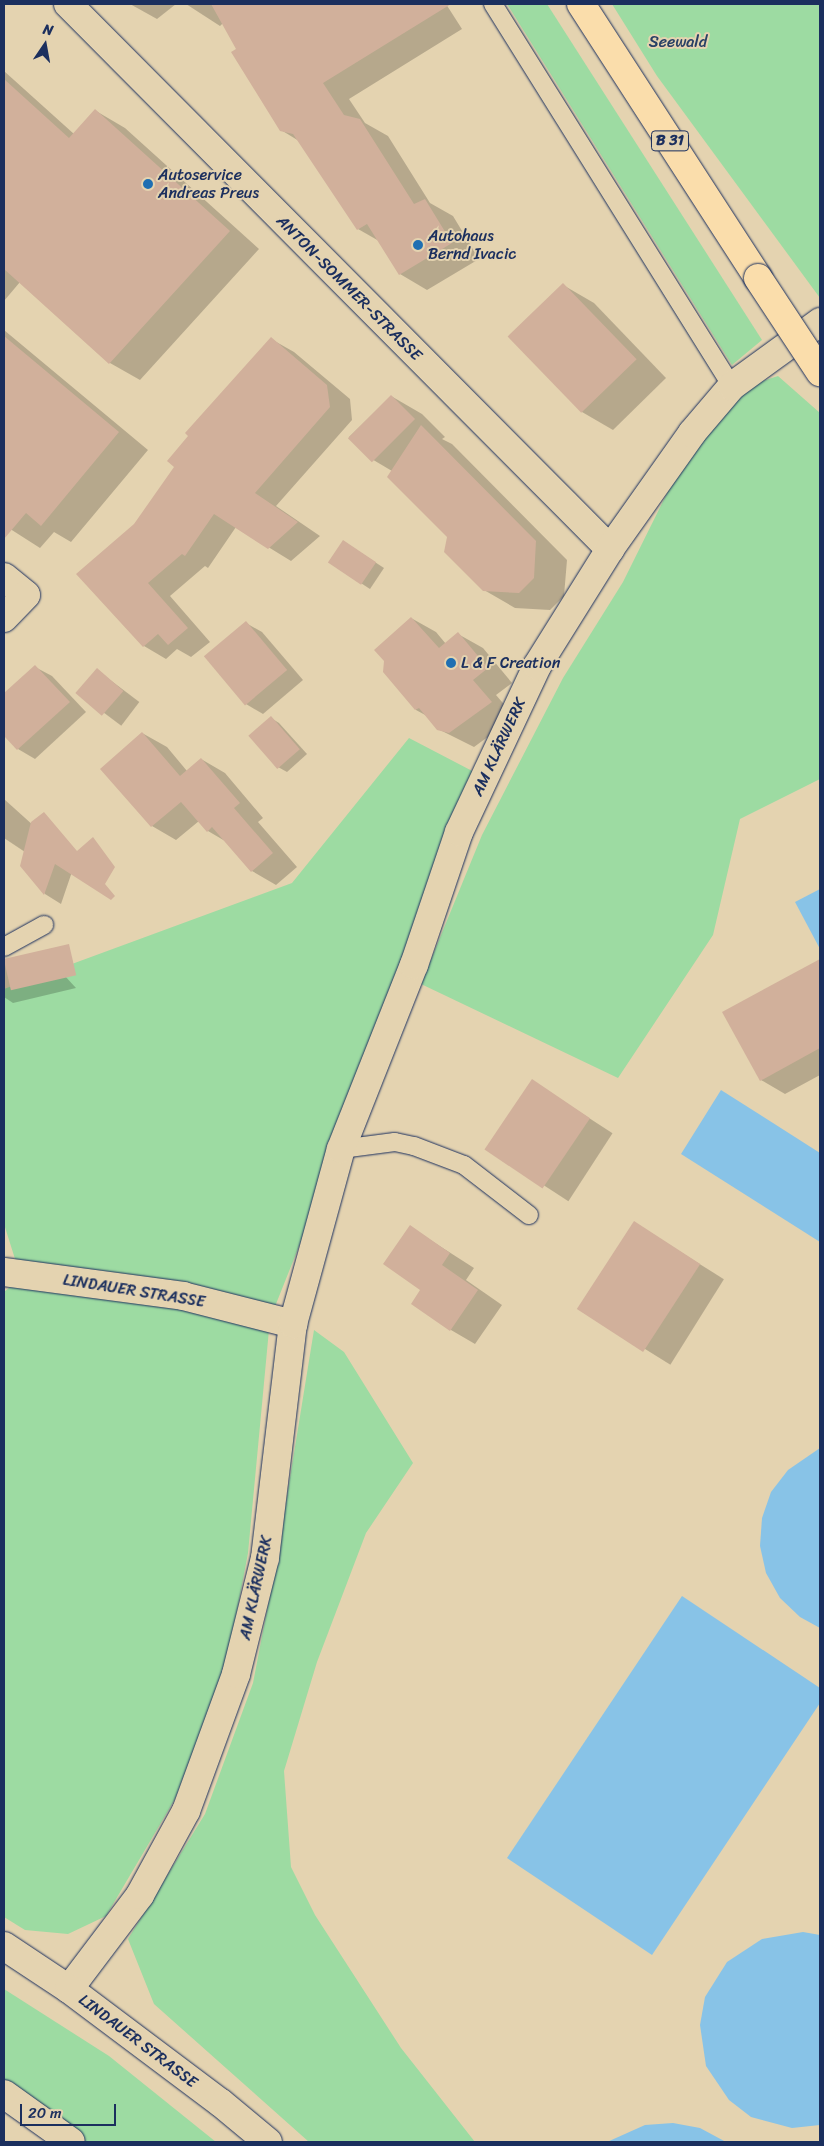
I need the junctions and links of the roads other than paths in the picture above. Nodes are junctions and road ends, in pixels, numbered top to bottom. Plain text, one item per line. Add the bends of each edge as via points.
1 (68, 4) edge
2 (493, 4) edge
3 (582, 4) edge
4 (820, 322) edge
5 (820, 372) edge
6 (732, 386) junction
7 (610, 550) junction
8 (4, 577) edge
9 (4, 618) edge
10 (44, 925) dead end
11 (4, 947) edge
12 (341, 1149) junction
13 (530, 1215) dead end
14 (4, 1272) edge
15 (293, 1324) junction
16 (4, 1946) edge
17 (69, 1989) junction
18 (4, 2094) edge
19 (71, 2142) edge
20 (268, 2142) edge

1 - 7 street, ANTON-SOMMER-STRASSE
2 - 6 lane
3 - 5 main road, B 31, bridge
4 - 6 street, AM KLÄRWERK
6 - 7 street, AM KLÄRWERK via 692,433
7 - 12 street, AM KLÄRWERK via 537,666 460,832 414,965
8 - 9 street via 26,595
10 - 11 lane
12 - 13 lane via 395,1142 414,1146 464,1165
12 - 15 street, AM KLÄRWERK
14 - 15 street, LINDAUER STRASSE via 183,1296
15 - 17 street, AM KLÄRWERK via 265,1558 236,1674 186,1811 140,1895
16 - 17 street, LINDAUER STRASSE
17 - 20 street, LINDAUER STRASSE
18 - 19 street

